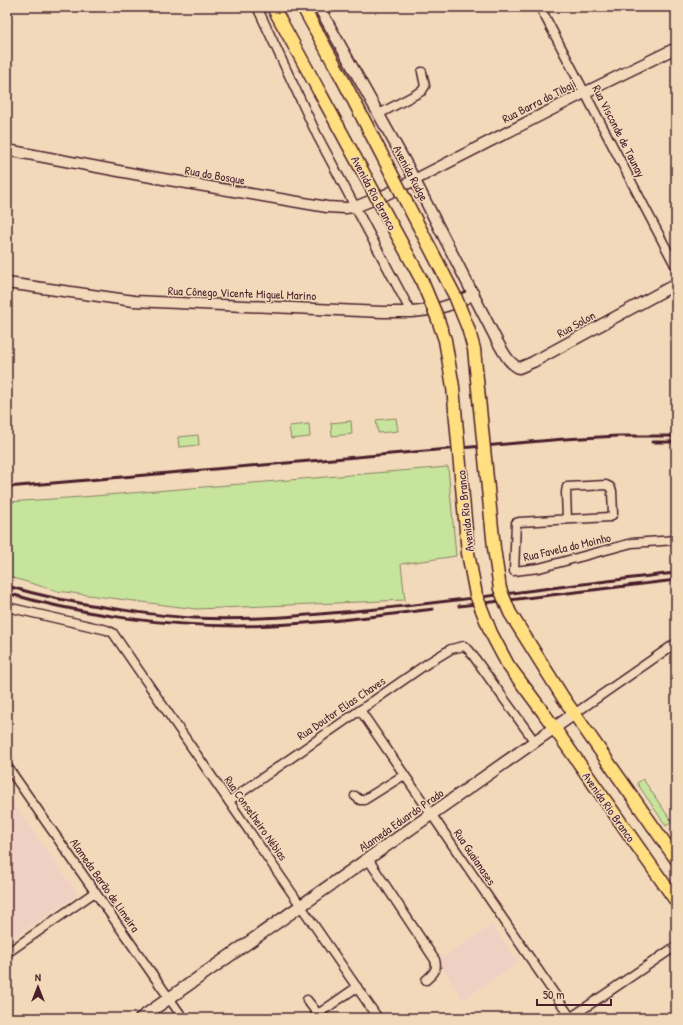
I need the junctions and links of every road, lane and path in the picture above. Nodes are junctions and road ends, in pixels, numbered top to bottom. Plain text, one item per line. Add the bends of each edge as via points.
1 (257, 7) edge
2 (273, 7) edge
3 (303, 7) edge
4 (319, 7) edge
5 (540, 7) edge
6 (676, 48) edge
7 (422, 72) dead end
8 (586, 92) junction
9 (379, 114) junction
10 (7, 150) edge
11 (415, 180) junction
12 (355, 207) junction
13 (676, 267) edge
14 (7, 283) edge
15 (676, 284) edge
16 (474, 294) junction
17 (411, 312) junction
18 (497, 341) joint
19 (567, 519) junction
20 (676, 540) edge
21 (7, 607) edge
22 (676, 643) edge
23 (360, 710) junction
24 (574, 714) junction
25 (554, 728) junction
26 (535, 742) junction
27 (7, 766) edge
28 (404, 775) junction
29 (355, 796) dead end
30 (229, 801) junction
31 (432, 815) junction
32 (368, 859) junction
33 (676, 859) edge
34 (95, 892) junction
35 (676, 901) edge
36 (301, 906) junction
37 (676, 946) edge
38 (7, 952) edge
39 (426, 980) dead end
40 (357, 987) junction
41 (169, 998) junction
42 (307, 1000) dead end
43 (315, 1016) edge
44 (141, 1018) edge
45 (183, 1018) edge
46 (378, 1018) edge
47 (570, 1018) edge

1 - 12 street via 317,136
2 - 25 main road, Avenida Rio Branco, bridge via 421,279 437,317 453,387 468,553 476,595 508,665
3 - 24 main road, Avenida Rio Branco, bridge via 455,296 468,328 474,349 500,589 510,613
4 - 9 street, Avenida Rudge
5 - 8 street, Rua Visconde de Taunay
6 - 8 street, Rua Barra do Tibaji
7 - 9 street via 425,86 422,91
8 - 11 street, Rua Barra do Tibaji
8 - 13 street, Rua Visconde de Taunay
9 - 11 street, Avenida Rudge
10 - 12 street, Rua do Bosque via 313,205
11 - 12 street, Rua do Bosque
11 - 16 street, Avenida Rudge
12 - 17 street
14 - 17 street, Rua Cônego Vicente Miguel Marino via 134,301
15 - 18 street, Rua Solon via 526,366 514,366
16 - 17 street, Rua Cônego Vicente Miguel Marino via 439,308
16 - 18 street, Avenida Rudge
19 - 19 street, Rua Favela do Moinho via 612,516 610,487 606,485 567,488
19 - 20 street, Rua Favela do Moinho via 516,523 514,571 539,568 632,543
21 - 30 street, Rua Conselheiro Nébias via 113,633
22 - 24 street, Alameda Eduardo Prado
23 - 26 street, Rua Doutor Elias Chaves via 446,652 461,646 469,650
23 - 28 street, Rua Guaianases
23 - 30 street, Rua Doutor Elias Chaves
24 - 25 main road, Alameda Eduardo Prado
24 - 33 main road, Avenida Rio Branco
25 - 26 main road, Alameda Eduardo Prado
25 - 35 main road, Avenida Rio Branco
26 - 31 main road, Alameda Eduardo Prado
27 - 34 street, Alameda Barão de Limeira
28 - 29 street via 364,800
28 - 31 street, Rua Guaianases
30 - 36 street, Rua Conselheiro Nébias
31 - 32 main road, Alameda Eduardo Prado
31 - 47 street, Rua Guaianases
32 - 36 main road, Alameda Eduardo Prado
32 - 39 street via 435,960 436,968
34 - 38 street
34 - 41 street, Alameda Barão de Limeira
36 - 40 street, Rua Conselheiro Nébias
36 - 41 main road, Alameda Eduardo Prado
37 - 47 street
40 - 43 street
40 - 46 street, Rua Conselheiro Nébias
41 - 44 main road, Alameda Eduardo Prado
41 - 45 street, Alameda Barão de Limeira
42 - 43 street

